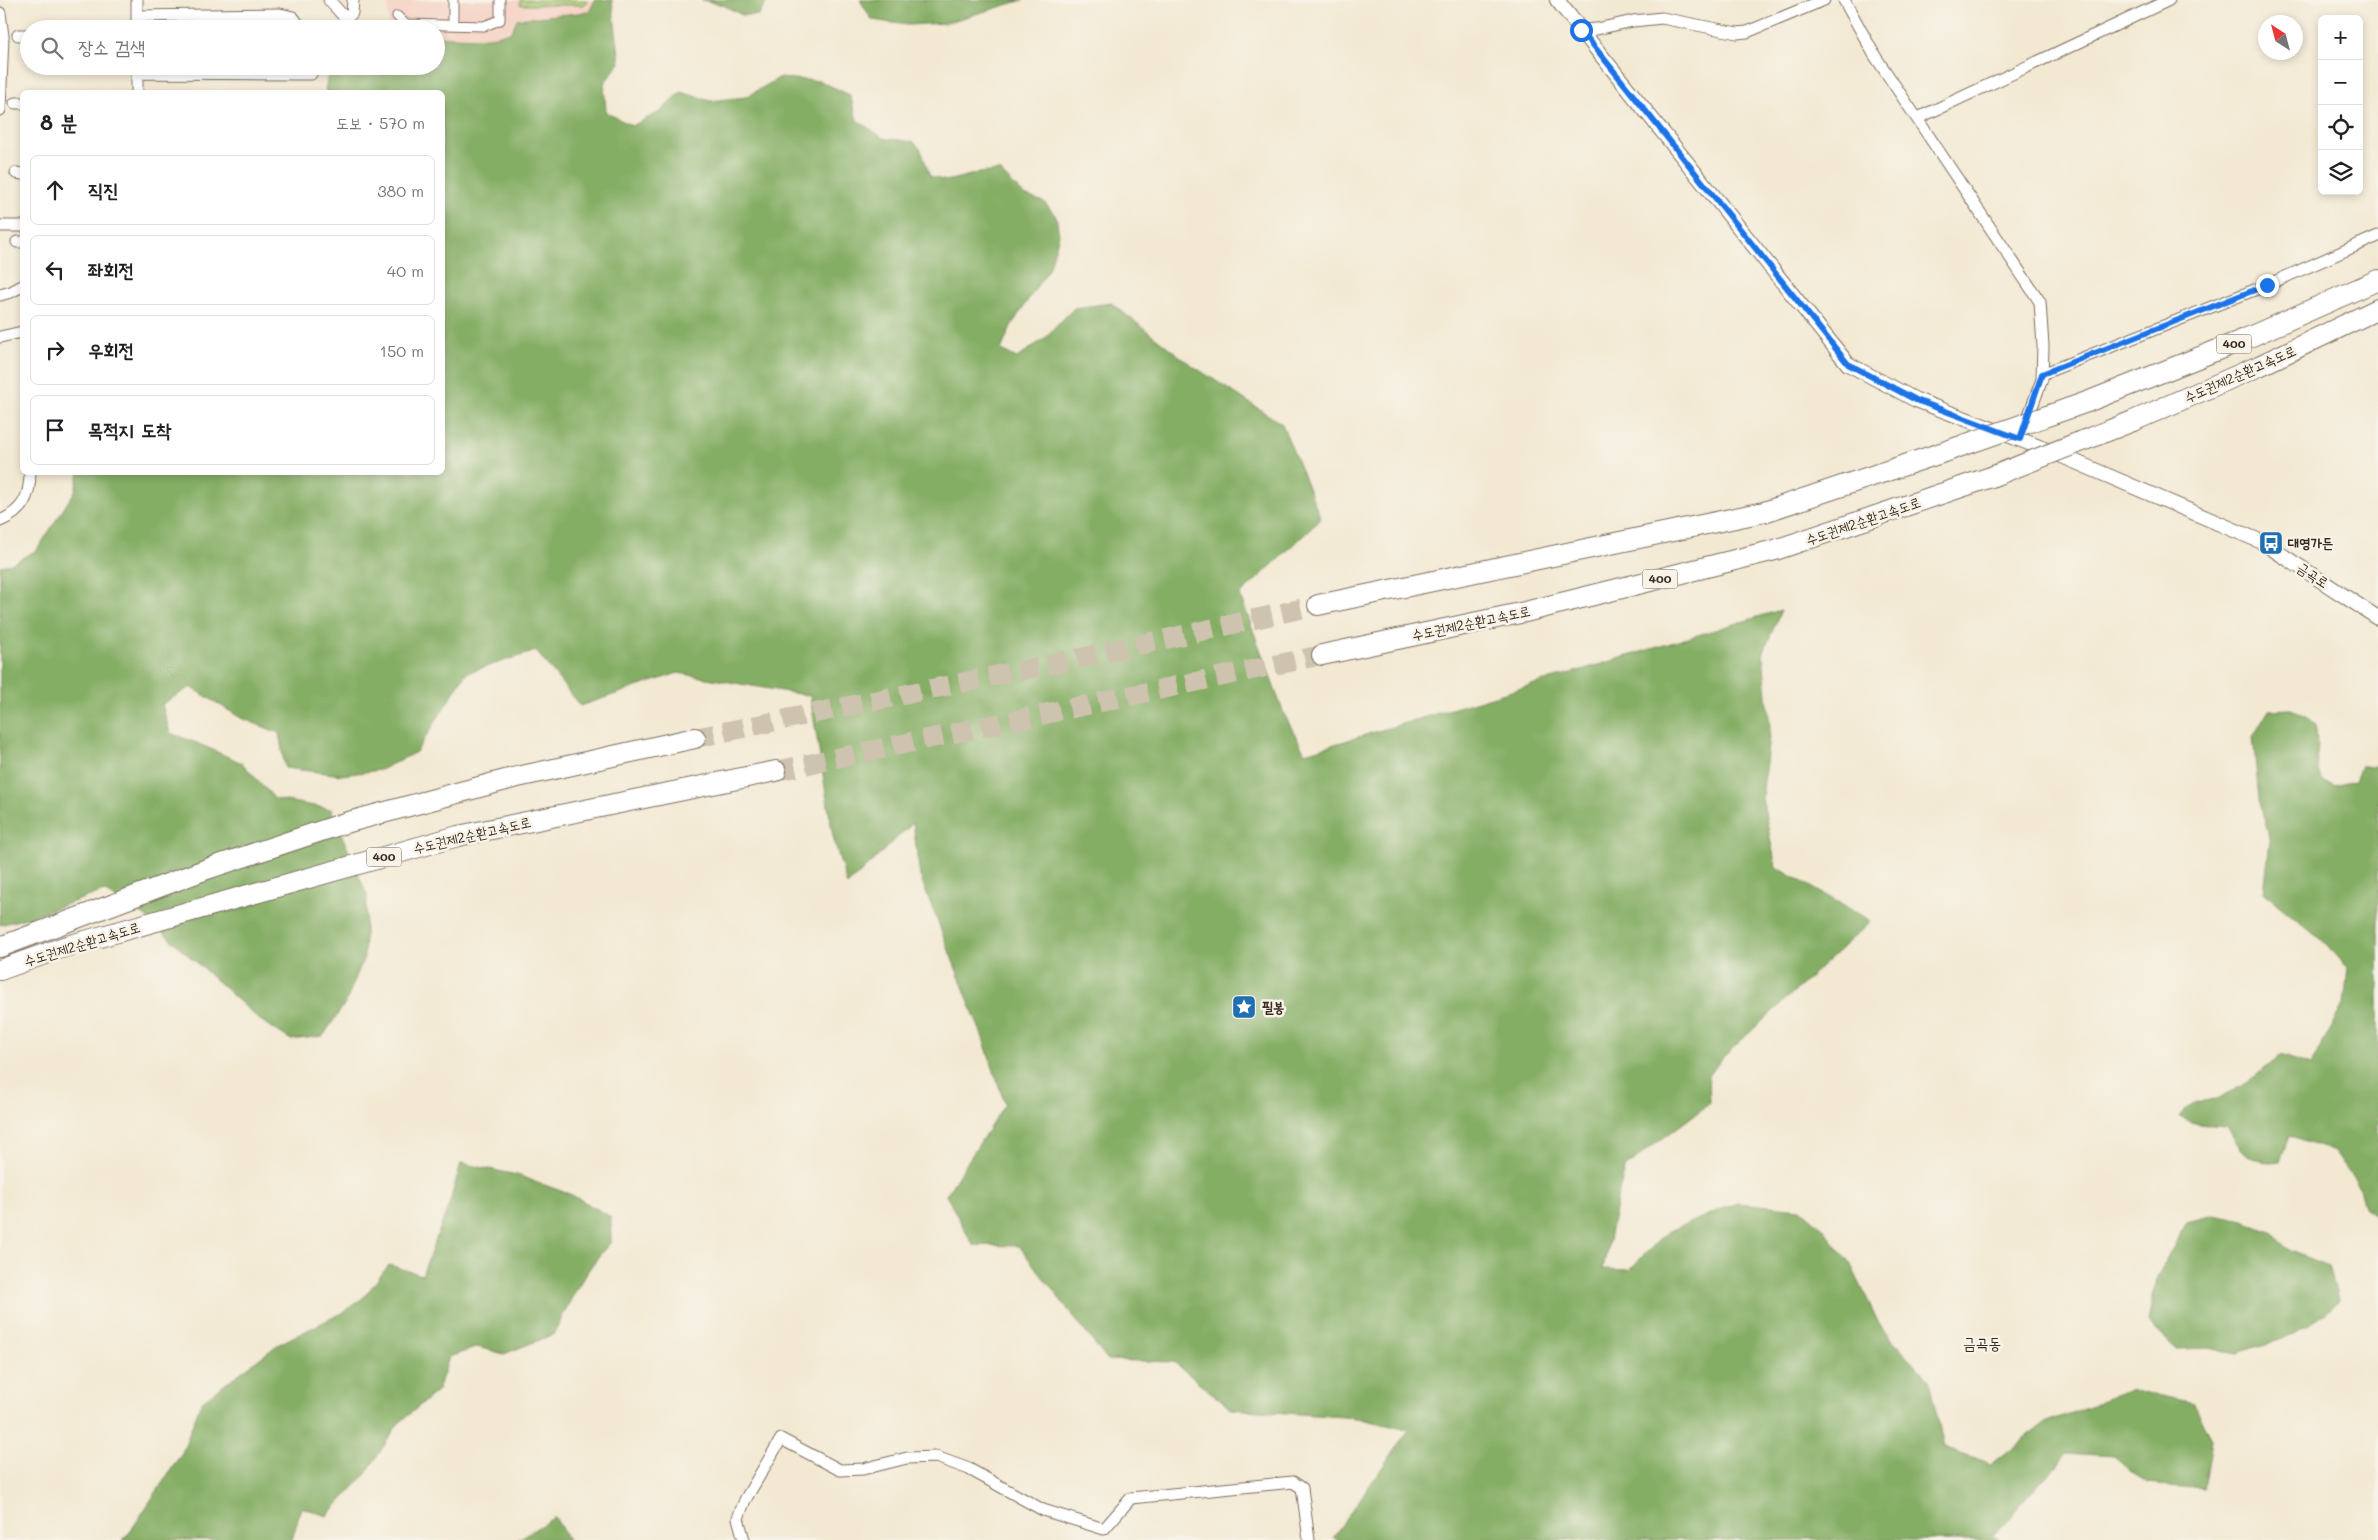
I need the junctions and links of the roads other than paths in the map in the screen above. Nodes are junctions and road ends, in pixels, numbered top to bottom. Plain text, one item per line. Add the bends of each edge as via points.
1 (137, 0) edge
2 (329, 0) edge
3 (353, 0) edge
4 (453, 0) edge
5 (500, 0) edge
6 (1557, 0) edge
7 (1824, 0) edge
8 (1844, 0) edge
9 (2170, 0) edge
10 (0, 13) edge
11 (137, 16) junction
12 (397, 16) dead end
13 (137, 20) edge
14 (295, 20) edge
15 (401, 20) edge
16 (445, 26) edge
17 (453, 26) junction
18 (1581, 30) junction
19 (137, 75) edge
20 (137, 90) edge
21 (0, 110) edge
22 (1918, 118) junction
23 (0, 226) edge
24 (20, 226) edge
25 (2378, 236) edge
26 (2378, 280) edge
27 (20, 287) edge
28 (0, 295) edge
29 (2378, 308) edge
30 (20, 333) edge
31 (0, 338) edge
32 (2042, 374) junction
33 (2020, 439) junction
34 (30, 475) edge
35 (0, 520) edge
36 (1318, 605) tunnel mouth
37 (2378, 618) edge
38 (1322, 655) tunnel mouth
39 (695, 738) tunnel mouth
40 (776, 771) tunnel mouth
41 (0, 947) edge
42 (0, 970) edge
43 (1104, 1529) junction
44 (744, 1540) edge
45 (1110, 1540) edge
46 (1309, 1540) edge

1 - 11 street
2 - 3 street via 346,19 352,13
4 - 17 street
5 - 17 street via 500,20 484,26
6 - 18 street, 금곡로
7 - 18 street via 1747,32 1662,18
8 - 22 street via 1875,56
9 - 22 street
10 - 21 street via 3,36
11 - 13 street
11 - 14 street via 280,14
12 - 15 street
16 - 17 street
18 - 33 street, 금곡로 via 1848,364 1916,400
19 - 20 street
22 - 32 street via 2040,302 2044,346
23 - 24 street
25 - 32 street via 2267,285
26 - 36 highway, 400, bridge via 2245,339 2087,402 1764,512
27 - 28 street
29 - 38 highway, 수도권제2순환고속도로 / 400, bridge via 2259,366 2133,421 1991,477 1775,550 1525,612
30 - 31 street
32 - 33 street
33 - 37 street, 금곡로 via 2262,542
34 - 35 street via 23,505
39 - 41 highway, 수도권제2순환고속도로 via 513,778 345,824 207,868
40 - 42 highway, 수도권제2순환고속도로 / 400 via 458,836 64,946
43 - 44 street via 1043,1510 969,1469 936,1457 907,1458 863,1469 840,1470 781,1439 738,1518
43 - 45 street
43 - 46 street via 1130,1498 1293,1482 1302,1488

